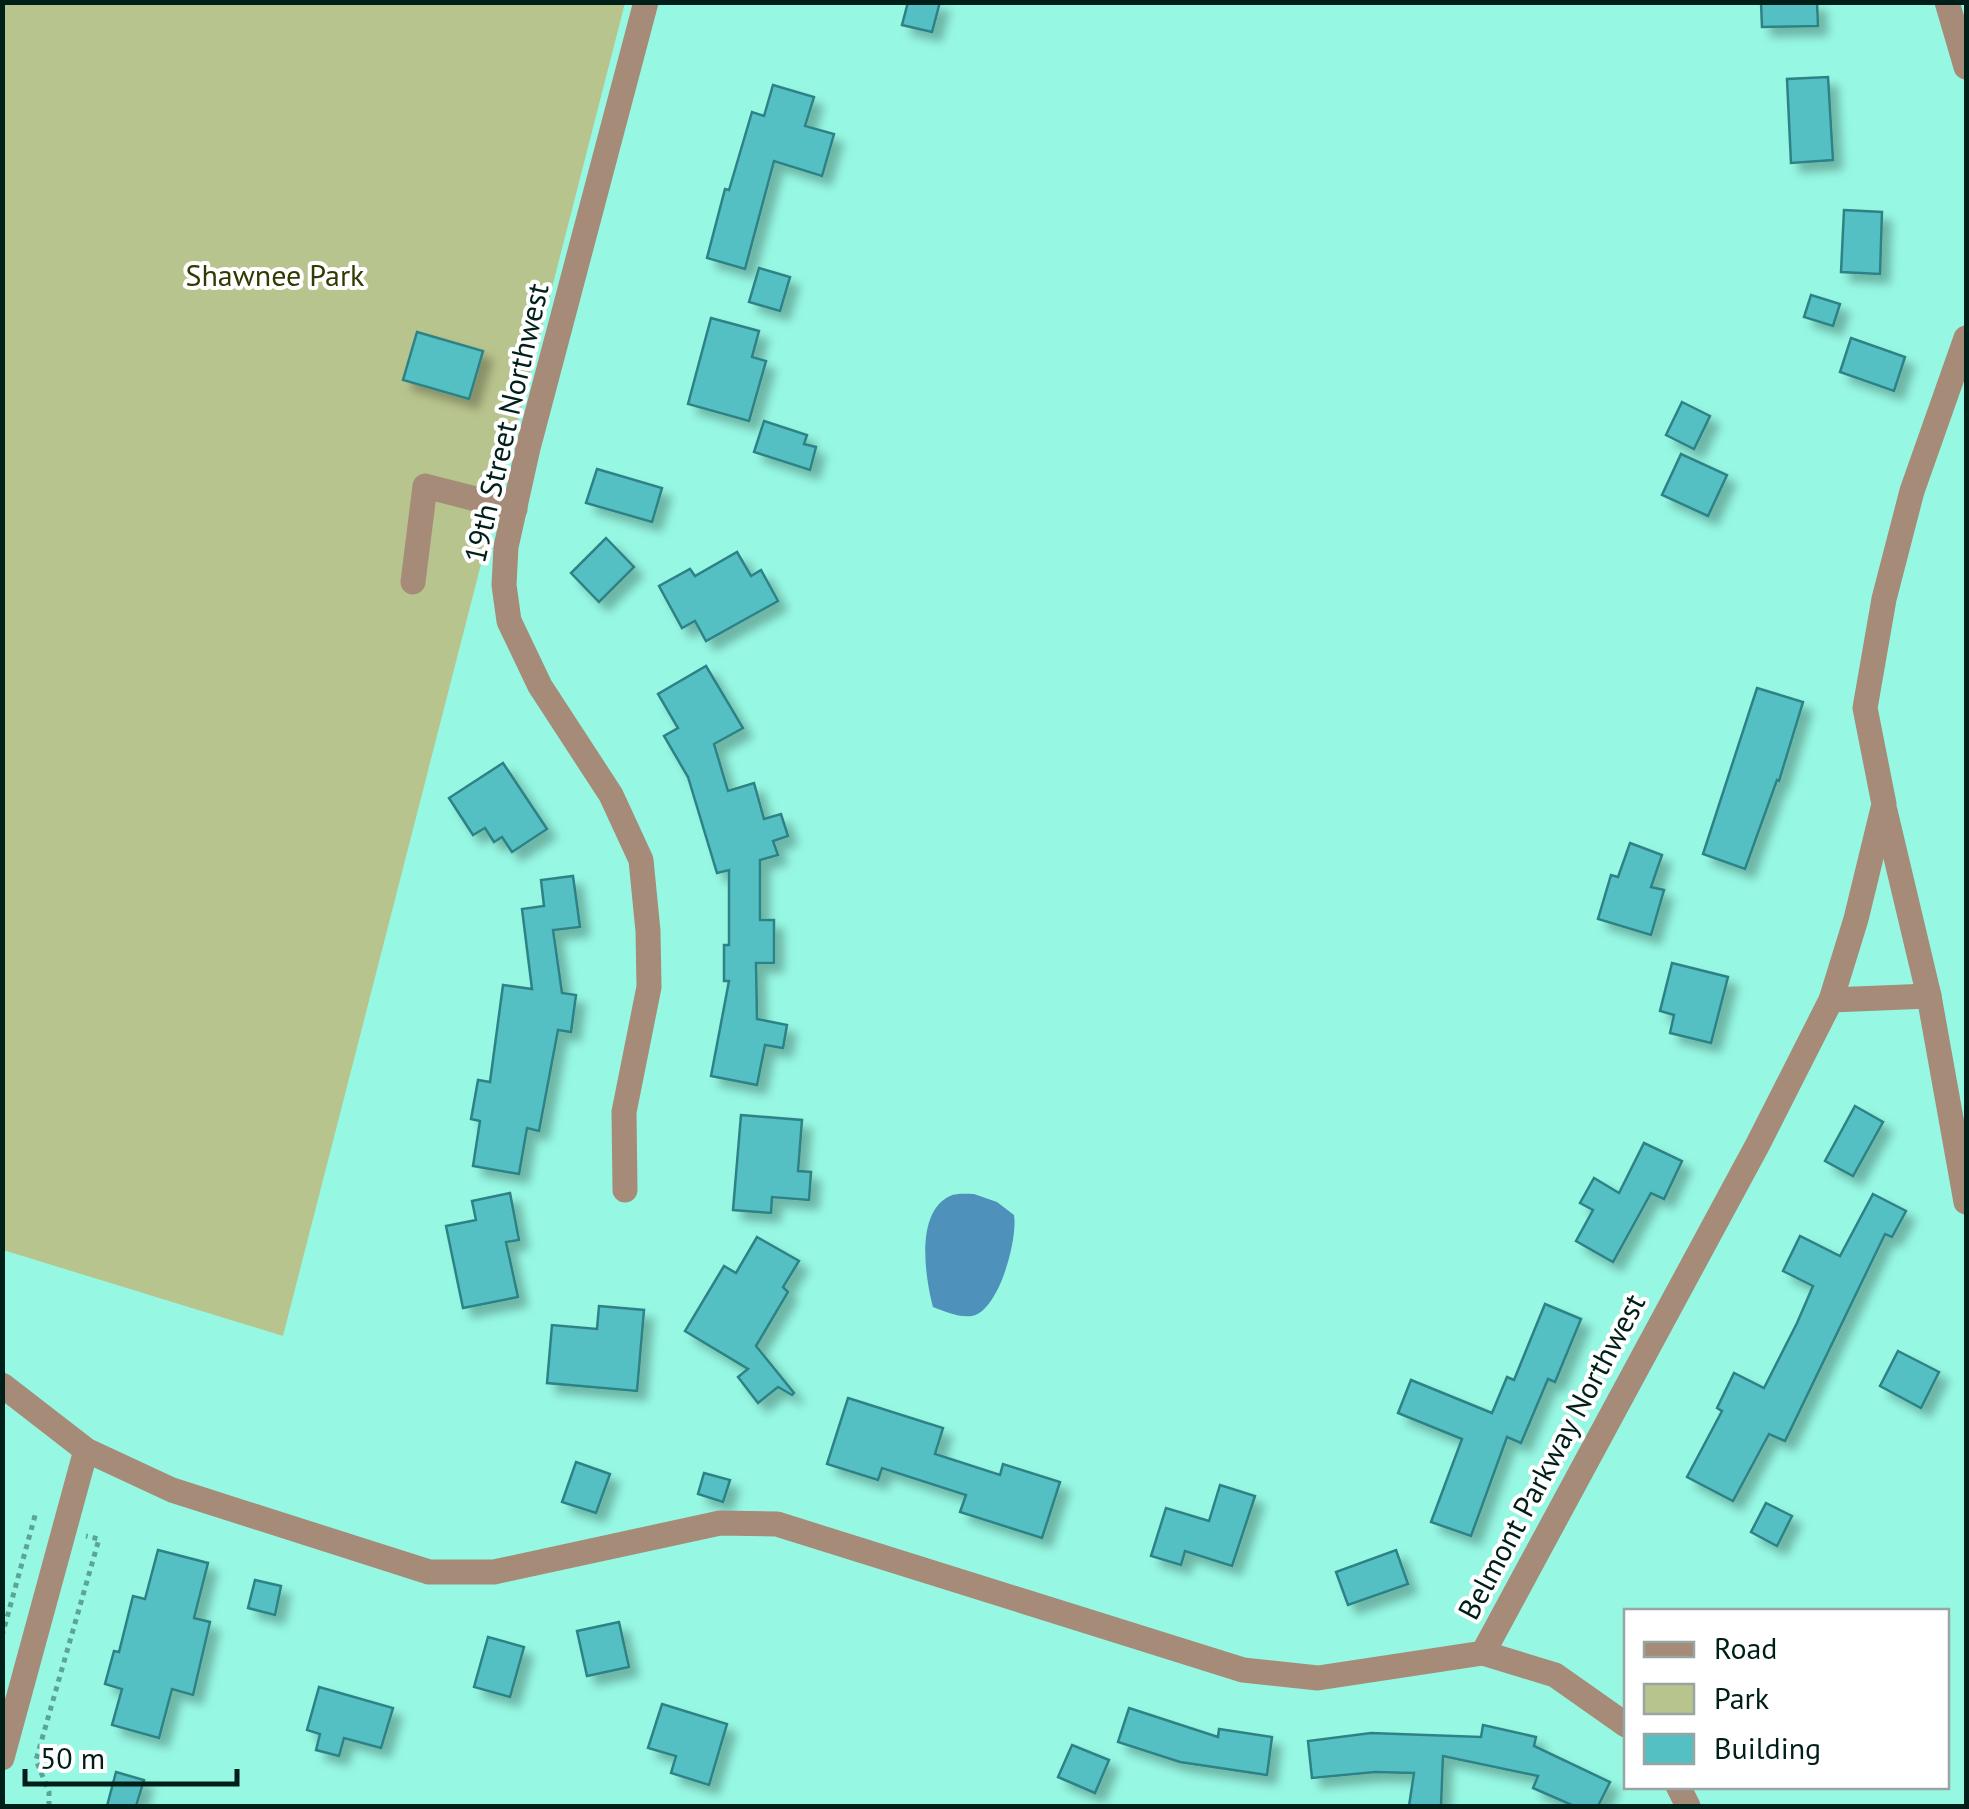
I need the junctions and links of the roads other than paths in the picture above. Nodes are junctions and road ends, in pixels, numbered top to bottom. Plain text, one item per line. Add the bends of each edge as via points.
1 (646, 2) edge
2 (1947, 2) edge
3 (1966, 68) edge
4 (1966, 338) edge
5 (514, 508) junction
6 (413, 582) dead end
7 (1884, 804) junction
8 (1929, 996) junction
9 (1831, 1000) junction
10 (625, 1190) dead end
11 (1966, 1202) edge
12 (2, 1386) edge
13 (86, 1450) junction
14 (1483, 1654) junction
15 (1624, 1725) edge
16 (2, 1758) edge

1 - 5 street, 19th Street Northwest
2 - 3 street
4 - 7 street, Belmont Parkway Northwest via 1912,491 1884,598 1865,708
5 - 6 street via 425,486
5 - 10 street, 19th Street Northwest via 504,585 509,622 641,860 650,988 624,1112
7 - 8 street
7 - 9 street, Belmont Parkway Northwest
8 - 9 street
8 - 11 street
9 - 14 street, Belmont Parkway Northwest
12 - 13 street, Belmont Parkway Northwest
13 - 14 street, Belmont Parkway Northwest via 172,1490 429,1572 494,1572 720,1523 778,1524 1244,1670 1318,1678
13 - 16 street
14 - 15 street via 1555,1675

